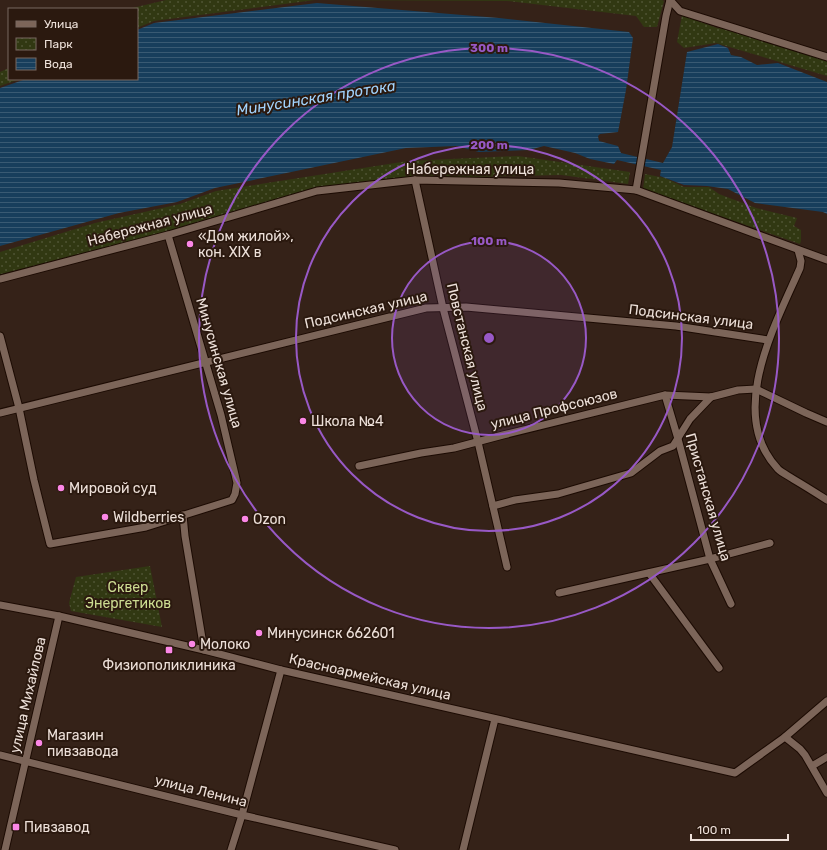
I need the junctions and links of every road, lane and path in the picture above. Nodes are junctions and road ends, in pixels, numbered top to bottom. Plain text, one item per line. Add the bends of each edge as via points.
1 (670, 0) edge
2 (827, 58) edge
3 (414, 180) junction
4 (636, 190) junction
5 (168, 235) junction
6 (798, 250) junction
7 (827, 260) edge
8 (0, 279) edge
9 (443, 308) junction
10 (0, 336) edge
11 (768, 340) junction
12 (206, 362) junction
13 (756, 389) junction
14 (665, 395) junction
15 (711, 397) junction
16 (19, 408) junction
17 (0, 413) edge
18 (827, 422) edge
19 (678, 439) junction
20 (478, 442) junction
21 (359, 466) dead end
22 (827, 500) edge
23 (493, 506) junction
24 (183, 515) junction
25 (770, 543) dead end
26 (710, 559) junction
27 (507, 567) dead end
28 (649, 573) junction
29 (559, 593) dead end
30 (731, 604) dead end
31 (0, 605) edge
32 (59, 616) junction
33 (204, 650) junction
34 (719, 668) dead end
35 (281, 670) junction
36 (827, 701) edge
37 (495, 719) junction
38 (785, 737) junction
39 (0, 755) edge
40 (827, 756) edge
41 (26, 761) junction
42 (812, 766) junction
43 (827, 793) edge
44 (242, 815) junction
45 (5, 850) edge
46 (231, 850) edge
47 (395, 850) edge
48 (463, 850) edge

1 - 2 street via 680,11
1 - 4 street
3 - 4 street, Набережная улица via 559,183
3 - 5 street, Набережная улица via 317,191
3 - 9 street, Повстанская улица
4 - 6 street, Набережная улица
5 - 8 street, Набережная улица
5 - 12 street, Минусинская улица
6 - 7 street, Набережная улица
6 - 11 street via 802,261 800,268
9 - 11 street, Подсинская улица via 466,307 676,326
9 - 12 street, Подсинская улица via 426,308
9 - 20 street, Повстанская улица
10 - 16 street
11 - 13 street
12 - 16 street, Подсинская улица
12 - 24 street, Минусинская улица via 237,484 232,500
13 - 15 street, улица Профсоюзов via 738,390
13 - 18 street
13 - 22 street via 756,420 764,450 779,470
14 - 15 street, улица Профсоюзов
14 - 19 street, Пристанская улица
14 - 20 street, улица Профсоюзов
15 - 19 street via 690,419
16 - 17 street, Подсинская улица
16 - 24 street via 50,544 146,527
19 - 23 street via 673,446 631,473 558,494
19 - 26 street, Пристанская улица
20 - 21 street, улица Профсоюзов
20 - 23 street, Повстанская улица
23 - 27 street, Повстанская улица
24 - 33 street
25 - 26 street
26 - 28 street
26 - 30 street, Пристанская улица
28 - 29 street
28 - 34 street
31 - 32 street, Красноармейская улица
32 - 33 street, Красноармейская улица
32 - 41 street, улица Михайлова
33 - 35 street, Красноармейская улица
35 - 37 street, Красноармейская улица
35 - 44 street
36 - 38 street
37 - 38 street, Красноармейская улица via 735,773
37 - 48 street
38 - 42 street via 800,749
39 - 41 street, улица Ленина
40 - 42 street
41 - 44 street, улица Ленина
41 - 45 street, улица Михайлова
42 - 43 street
44 - 46 street
44 - 47 street, улица Ленина

